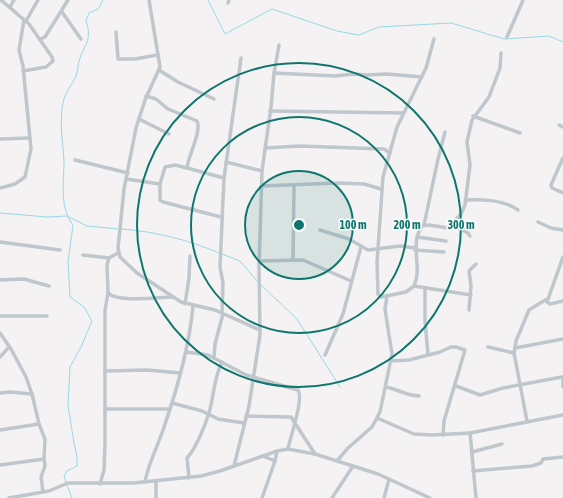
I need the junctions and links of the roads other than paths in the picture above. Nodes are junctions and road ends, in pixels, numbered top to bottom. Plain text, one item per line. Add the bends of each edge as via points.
1 (1, 0) edge
2 (14, 0) edge
3 (38, 0) edge
4 (68, 0) edge
5 (149, 0) edge
6 (523, 0) edge
7 (10, 7) junction
8 (62, 12) junction
9 (25, 20) junction
10 (116, 32) dead end
11 (506, 37) dead end
12 (40, 39) junction
13 (81, 39) dead end
14 (434, 39) dead end
15 (279, 45) dead end
16 (501, 53) dead end
17 (157, 55) junction
18 (241, 58) dead end
19 (159, 70) junction
20 (23, 71) junction
21 (274, 73) junction
22 (422, 77) junction
23 (146, 96) junction
24 (214, 99) dead end
25 (270, 111) junction
26 (403, 113) junction
27 (473, 116) junction
28 (139, 119) junction
29 (559, 125) dead end
30 (563, 127) edge
31 (445, 132) dead end
32 (520, 133) dead end
33 (169, 134) dead end
34 (30, 138) junction
35 (0, 139) edge
36 (265, 148) junction
37 (390, 153) junction
38 (563, 158) edge
39 (75, 160) dead end
40 (226, 162) junction
41 (187, 168) junction
42 (262, 171) junction
43 (128, 173) junction
44 (224, 178) junction
45 (126, 179) junction
46 (160, 184) junction
47 (261, 186) junction
48 (294, 186) junction
49 (0, 188) edge
50 (381, 189) junction
51 (563, 193) edge
52 (466, 200) junction
53 (518, 210) dead end
54 (221, 217) junction
55 (538, 222) dead end
56 (424, 225) junction
57 (452, 225) junction
58 (320, 230) dead end
59 (563, 230) edge
60 (470, 236) dead end
61 (417, 237) junction
62 (446, 241) dead end
63 (0, 242) edge
64 (361, 247) junction
65 (415, 249) junction
66 (60, 250) dead end
67 (377, 250) junction
68 (444, 252) dead end
69 (118, 253) junction
70 (83, 255) dead end
71 (190, 256) dead end
72 (563, 257) edge
73 (109, 258) junction
74 (293, 259) junction
75 (259, 261) junction
76 (476, 264) dead end
77 (561, 266) edge
78 (0, 280) edge
79 (351, 281) junction
80 (49, 286) dead end
81 (414, 286) junction
82 (425, 288) junction
83 (108, 293) junction
84 (471, 295) junction
85 (172, 296) junction
86 (387, 296) junction
87 (547, 299) junction
88 (563, 301) edge
89 (185, 304) junction
90 (548, 304) junction
91 (536, 305) junction
92 (193, 306) junction
93 (469, 310) dead end
94 (223, 313) junction
95 (0, 316) edge
96 (47, 316) dead end
97 (260, 330) junction
98 (0, 333) edge
99 (563, 339) edge
100 (10, 347) junction
101 (488, 347) dead end
102 (515, 348) junction
103 (186, 352) junction
104 (514, 353) junction
105 (428, 354) junction
106 (325, 355) dead end
107 (0, 357) edge
108 (214, 358) junction
109 (391, 361) junction
110 (222, 362) junction
111 (106, 371) junction
112 (180, 373) junction
113 (253, 377) junction
114 (562, 377) edge
115 (520, 385) junction
116 (456, 386) junction
117 (386, 387) junction
118 (563, 387) edge
119 (0, 393) edge
120 (32, 394) junction
121 (419, 396) dead end
122 (172, 403) junction
123 (105, 409) junction
124 (170, 409) junction
125 (209, 414) junction
126 (563, 415) edge
127 (246, 416) junction
128 (377, 418) junction
129 (527, 421) junction
130 (294, 422) junction
131 (244, 423) junction
132 (39, 424) junction
133 (0, 430) edge
134 (470, 433) junction
135 (443, 435) junction
136 (502, 444) dead end
137 (288, 449) junction
138 (277, 451) junction
139 (472, 452) junction
140 (315, 454) junction
141 (263, 456) junction
142 (563, 457) edge
143 (44, 459) junction
144 (274, 461) junction
145 (337, 461) junction
146 (0, 465) edge
147 (234, 466) junction
148 (353, 466) junction
149 (473, 471) junction
150 (189, 478) junction
151 (389, 479) junction
152 (156, 481) junction
153 (145, 482) junction
154 (100, 484) junction
155 (43, 492) junction
156 (9, 498) edge
157 (156, 498) edge
158 (262, 498) edge
159 (332, 498) edge
160 (384, 498) edge
161 (430, 498) edge
162 (476, 498) edge

1 - 7 street
2 - 7 street
3 - 9 street
4 - 8 street
5 - 17 street
6 - 11 street
7 - 9 street
8 - 12 street via 45,37
8 - 13 street
9 - 12 street
9 - 20 street via 19,47
10 - 17 street via 118,59
12 - 20 street via 53,61 46,67
14 - 22 street
15 - 21 street
16 - 27 street via 500,68 490,97
17 - 19 street
18 - 40 street
19 - 23 street
19 - 24 street
20 - 34 street
21 - 22 street via 335,76 387,74
21 - 25 street
22 - 26 street
23 - 28 street
23 - 41 street via 156,99 168,109 189,116 198,123
25 - 26 street
25 - 36 street
26 - 37 street
27 - 32 street
27 - 52 street via 467,142 470,165
28 - 33 street
28 - 43 street
29 - 30 street
31 - 56 street
34 - 35 street
34 - 49 street via 31,149 25,177
36 - 37 street via 299,146 384,149
36 - 42 street
37 - 50 street
38 - 51 street via 551,185
39 - 43 street
40 - 42 street
40 - 44 street
41 - 44 street
41 - 46 street via 175,164 165,167
42 - 47 street
43 - 45 street
44 - 54 street
45 - 46 street
45 - 69 street
46 - 54 street via 160,200 163,202
47 - 48 street
47 - 75 street
48 - 50 street via 326,183 364,184
48 - 74 street
50 - 67 street
52 - 53 street via 484,200
52 - 57 street via 463,211
54 - 94 street via 220,267
55 - 59 street
56 - 57 street via 445,228
56 - 61 street
57 - 60 street
58 - 64 street via 353,241
61 - 62 street
61 - 65 street
63 - 66 street
64 - 67 street
64 - 79 street
65 - 67 street via 400,246
65 - 68 street
65 - 81 street via 417,276
67 - 86 street via 378,294 382,297
69 - 73 street
69 - 85 street via 137,273
70 - 73 street
71 - 89 street
72 - 77 street
73 - 83 street
74 - 75 street
74 - 79 street via 313,264
75 - 97 street
76 - 84 street via 469,271
77 - 87 street
78 - 80 street via 24,279
79 - 106 street via 344,314
81 - 82 street
81 - 86 street via 406,292
82 - 84 street
82 - 105 street
83 - 85 street via 134,299
83 - 111 street via 105,310
84 - 93 street
85 - 89 street
86 - 109 street via 385,309 391,342
87 - 90 street
87 - 91 street
88 - 90 street
89 - 92 street
90 - 91 street
91 - 102 street via 527,313
92 - 94 street
92 - 103 street
94 - 97 street
94 - 108 street
95 - 96 street
97 - 113 street
98 - 100 street
99 - 102 street
100 - 107 street
100 - 120 street
101 - 104 street
102 - 104 street
103 - 108 street via 202,353
103 - 112 street
104 - 115 street
105 - 109 street via 410,360
105 - 116 street via 450,347 465,350
108 - 110 street
109 - 117 street
110 - 113 street via 246,376
110 - 125 street via 215,380
111 - 112 street via 147,370
111 - 123 street
112 - 122 street
113 - 127 street
113 - 130 street via 298,390 300,393
114 - 115 street
114 - 118 street
115 - 116 street via 478,395
115 - 129 street
116 - 135 street via 444,421
117 - 121 street
117 - 128 street
119 - 120 street
120 - 132 street
122 - 124 street
122 - 125 street
123 - 124 street
123 - 154 street via 104,470
124 - 153 street
125 - 131 street via 218,419
125 - 150 street via 194,452 187,458
126 - 129 street
127 - 130 street via 286,416 291,417
127 - 131 street
128 - 135 street via 414,434
128 - 145 street via 372,427
129 - 134 street
130 - 137 street
130 - 140 street
131 - 147 street
132 - 133 street
132 - 143 street via 45,439
134 - 135 street
134 - 139 street
136 - 139 street
137 - 138 street
137 - 140 street
138 - 141 street
138 - 144 street
139 - 149 street
140 - 145 street
141 - 144 street
141 - 147 street
142 - 149 street via 549,457 532,466
143 - 146 street
143 - 155 street via 45,466 41,477
144 - 158 street
145 - 148 street
147 - 150 street via 216,473
148 - 151 street
148 - 159 street
149 - 162 street
150 - 152 street
151 - 160 street
151 - 161 street
152 - 153 street
152 - 157 street
153 - 154 street
154 - 155 street via 66,483
155 - 156 street

